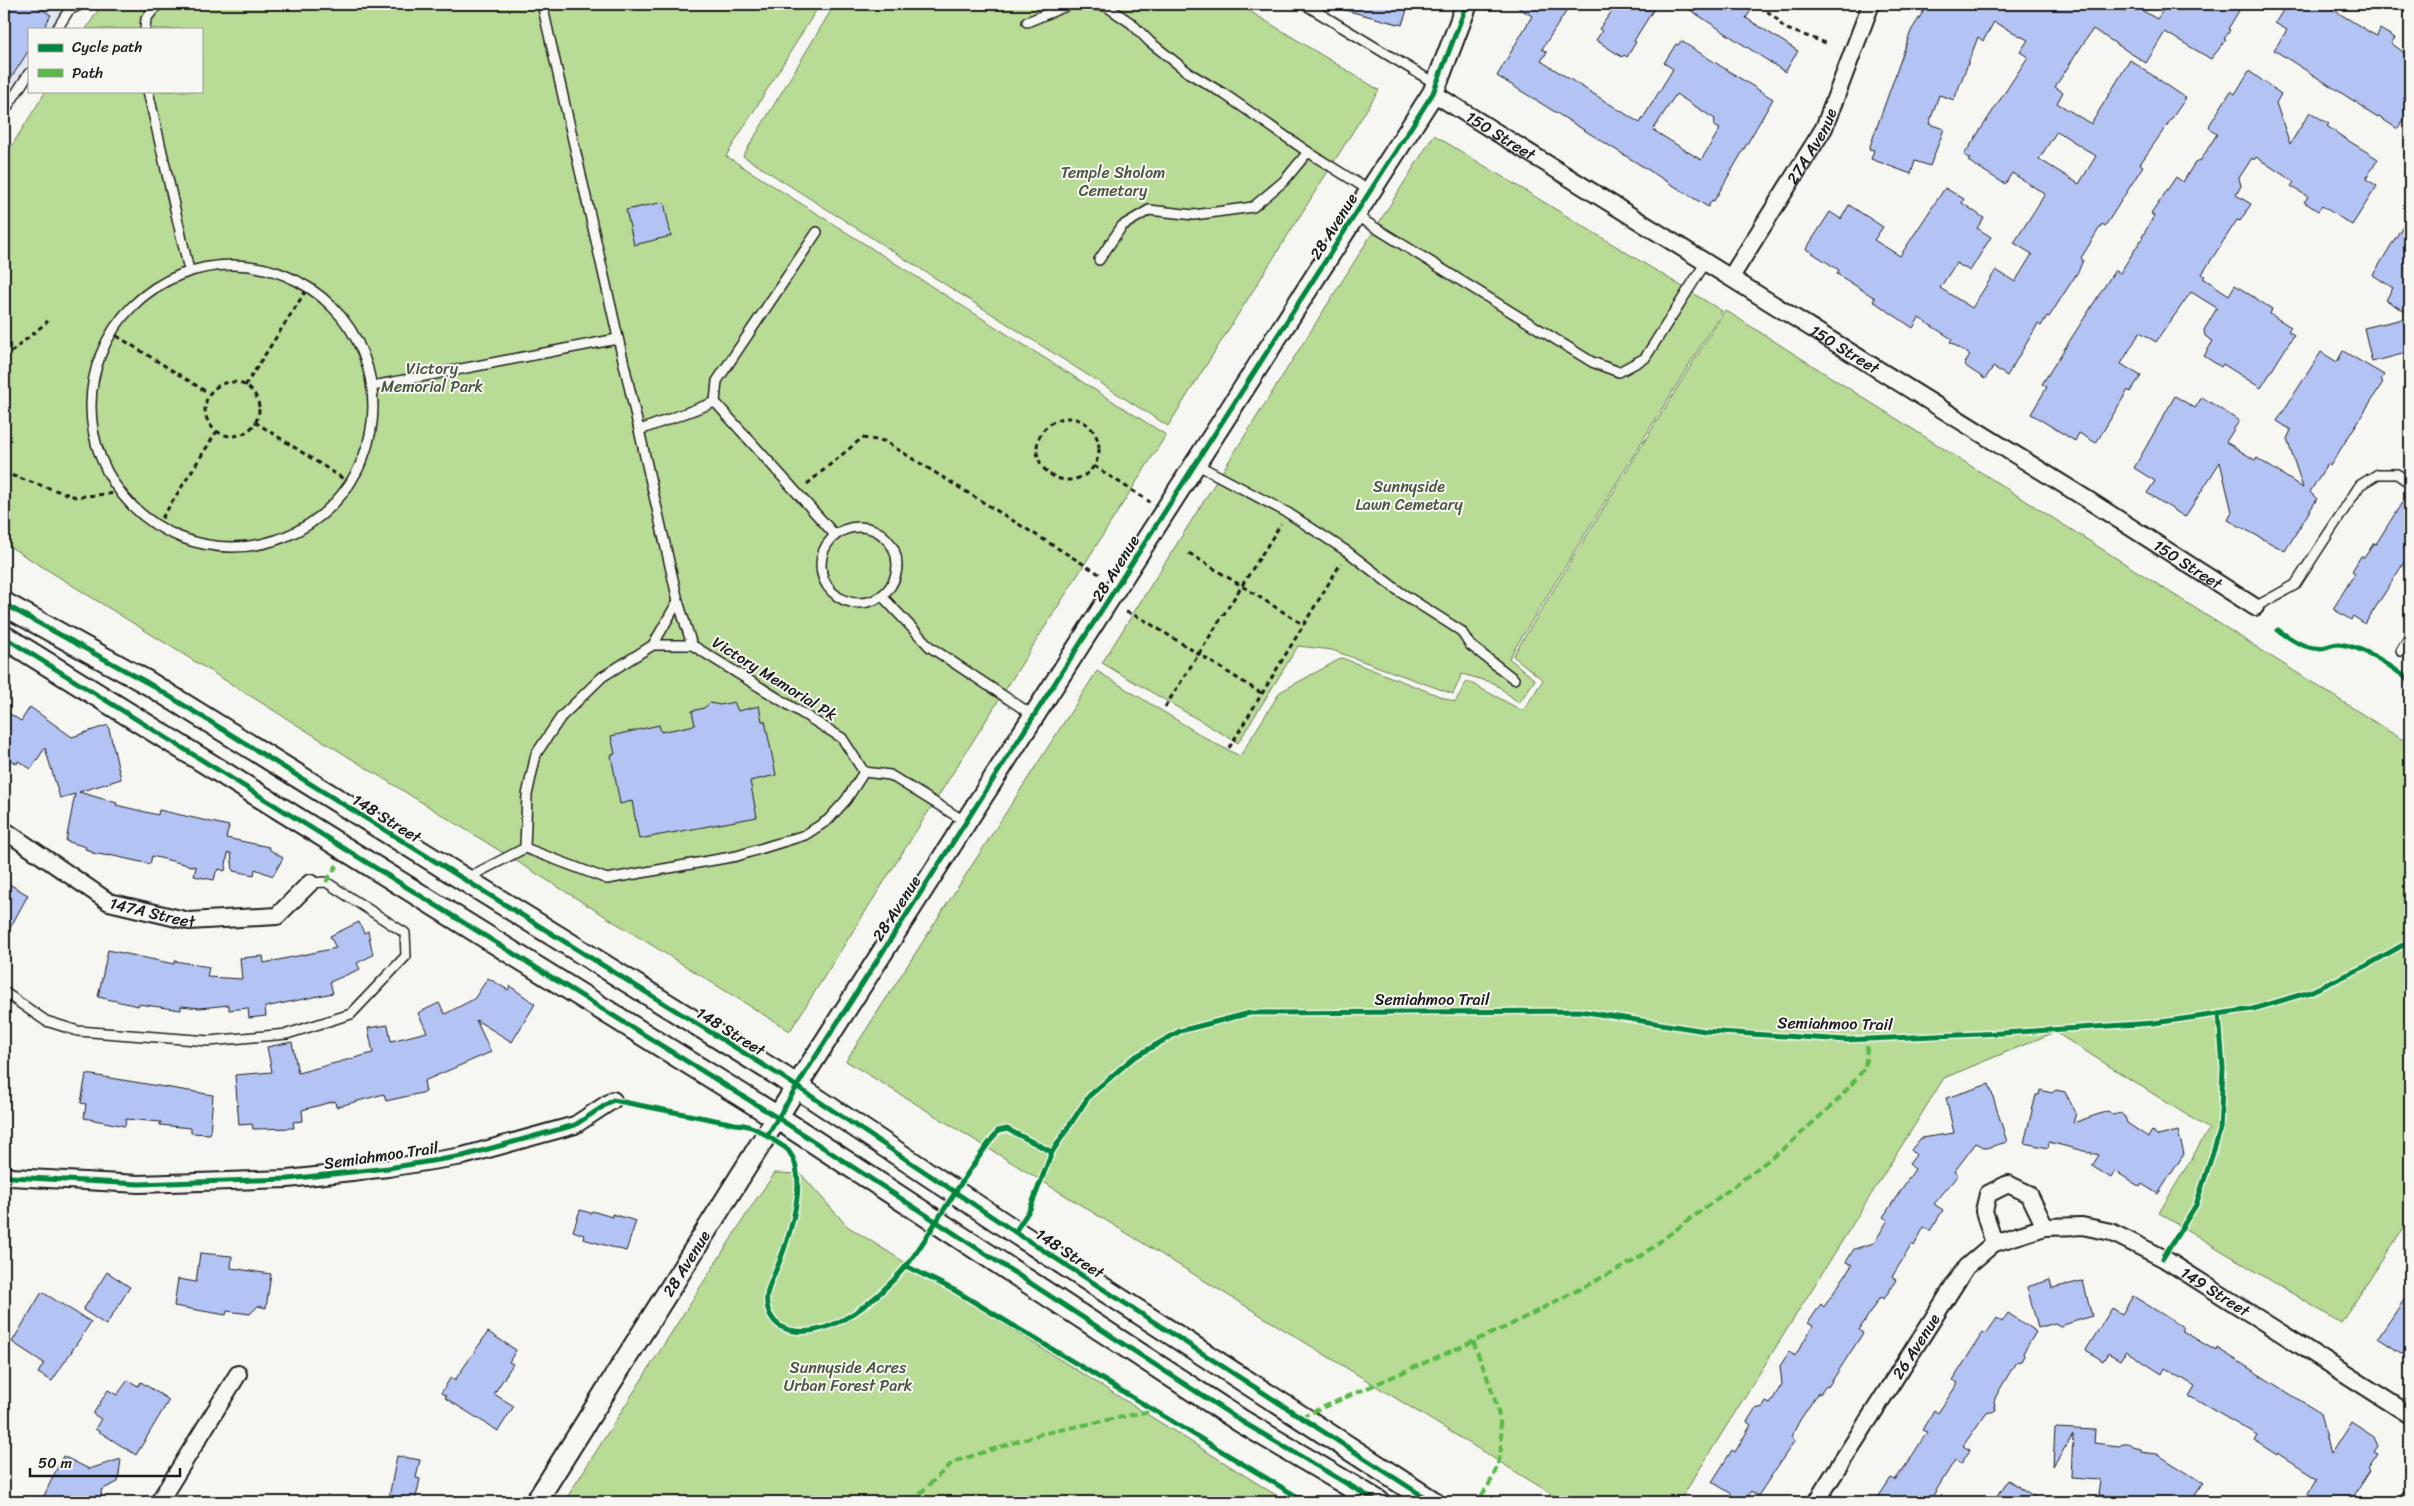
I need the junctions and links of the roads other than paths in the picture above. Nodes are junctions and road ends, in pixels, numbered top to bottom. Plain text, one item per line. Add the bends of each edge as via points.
1 (82, 4) edge
2 (158, 4) edge
3 (542, 4) edge
4 (1072, 4) edge
5 (1084, 4) edge
6 (1304, 4) edge
7 (1466, 4) edge
8 (1871, 4) edge
9 (1319, 7) edge
10 (1027, 22) dead end
11 (58, 28) edge
12 (146, 28) edge
13 (28, 75) edge
14 (1434, 89) junction
15 (148, 92) edge
16 (4, 112) edge
17 (1308, 152) junction
18 (1370, 191) junction
19 (1356, 215) junction
20 (817, 232) dead end
21 (1099, 260) dead end
22 (1706, 262) junction
23 (188, 266) junction
24 (1731, 277) junction
25 (616, 339) junction
26 (374, 386) junction
27 (715, 402) junction
28 (640, 430) junction
29 (1196, 464) junction
30 (2410, 483) edge
31 (835, 535) junction
32 (882, 596) junction
33 (678, 601) junction
34 (4, 604) edge
35 (2254, 607) joint
36 (2410, 636) edge
37 (4, 637) edge
38 (653, 644) junction
39 (692, 645) junction
40 (2401, 651) dead end
41 (1514, 679) dead end
42 (1035, 717) junction
43 (864, 772) junction
44 (966, 822) junction
45 (4, 830) edge
46 (525, 848) junction
47 (463, 880) junction
48 (310, 883) joint
49 (4, 992) edge
50 (797, 1087) junction
51 (613, 1100) dead end
52 (778, 1118) junction
53 (4, 1174) edge
54 (2046, 1226) junction
55 (1994, 1244) junction
56 (238, 1374) dead end
57 (2410, 1415) edge
58 (2410, 1499) edge
59 (159, 1502) edge
60 (536, 1502) edge
61 (1378, 1502) edge
62 (1432, 1502) edge
63 (1816, 1502) edge
64 (2408, 1502) edge

1 - 11 lane via 69,10
2 - 12 lane via 146,19
3 - 25 lane
4 - 10 lane
5 - 17 lane via 1106,6 1189,73
6 - 9 lane
7 - 14 street, 28 Avenue
8 - 24 street, 27A Avenue via 1824,128
9 - 14 lane
13 - 16 lane
14 - 18 street, 28 Avenue
14 - 22 street, 150 Street
15 - 23 lane
17 - 18 lane
17 - 21 lane via 1284,181 1253,207 1194,215 1149,210 1122,226
18 - 19 street, 28 Avenue
19 - 22 lane via 1592,362 1619,372 1645,358
19 - 29 street, 28 Avenue
20 - 27 lane via 717,381
22 - 24 street, 150 Street
23 - 26 lane via 222,263 264,268 307,288 336,313 360,345
23 - 26 lane via 140,294 104,340 93,378 93,427 116,493 158,526 212,546 262,547 304,530 353,485 372,427
24 - 35 street, 150 Street
25 - 26 lane
25 - 28 lane
27 - 28 lane
27 - 31 lane
28 - 33 lane
29 - 41 lane via 1288,513 1348,552 1400,592 1461,631 1470,645
29 - 42 street, 28 Avenue
30 - 35 lane via 2397,474 2378,474 2360,485 2295,585
31 - 32 lane via 823,552 820,564 827,587 846,602 865,603
31 - 32 lane via 864,527 887,538 896,556 896,575
32 - 42 lane via 930,647
33 - 38 lane
33 - 39 lane
34 - 47 main road, 148 Street via 148,683
36 - 40 lane
37 - 52 main road
38 - 39 lane, Victory Memorial Pk
38 - 46 lane via 602,677 561,717 536,754 527,795
39 - 43 lane, Victory Memorial Pk via 842,738
42 - 44 street, 28 Avenue
43 - 44 lane via 890,775
43 - 46 lane via 828,820 805,835 737,856 606,879
44 - 50 street, 28 Avenue
45 - 48 street, 147A Street via 109,902 189,921 277,916
46 - 47 lane
47 - 50 main road, 148 Street
48 - 49 lane via 326,882 405,933 406,956 351,1014 287,1034 210,1042 145,1038 78,1031 46,1020
50 - 52 street, 28 Avenue
50 - 62 main road, 148 Street
51 - 53 street, Semiahmoo Trail via 575,1125 463,1156 388,1168 288,1179 139,1184
52 - 60 street, 28 Avenue
52 - 61 main road via 1240,1421
54 - 55 street, 26 Avenue
54 - 55 street via 2029,1194 2008,1184 1988,1194 1984,1211
54 - 57 street, 149 Street via 2082,1226 2112,1232 2163,1258
55 - 63 street, 26 Avenue via 1966,1267
56 - 59 street
58 - 64 street

